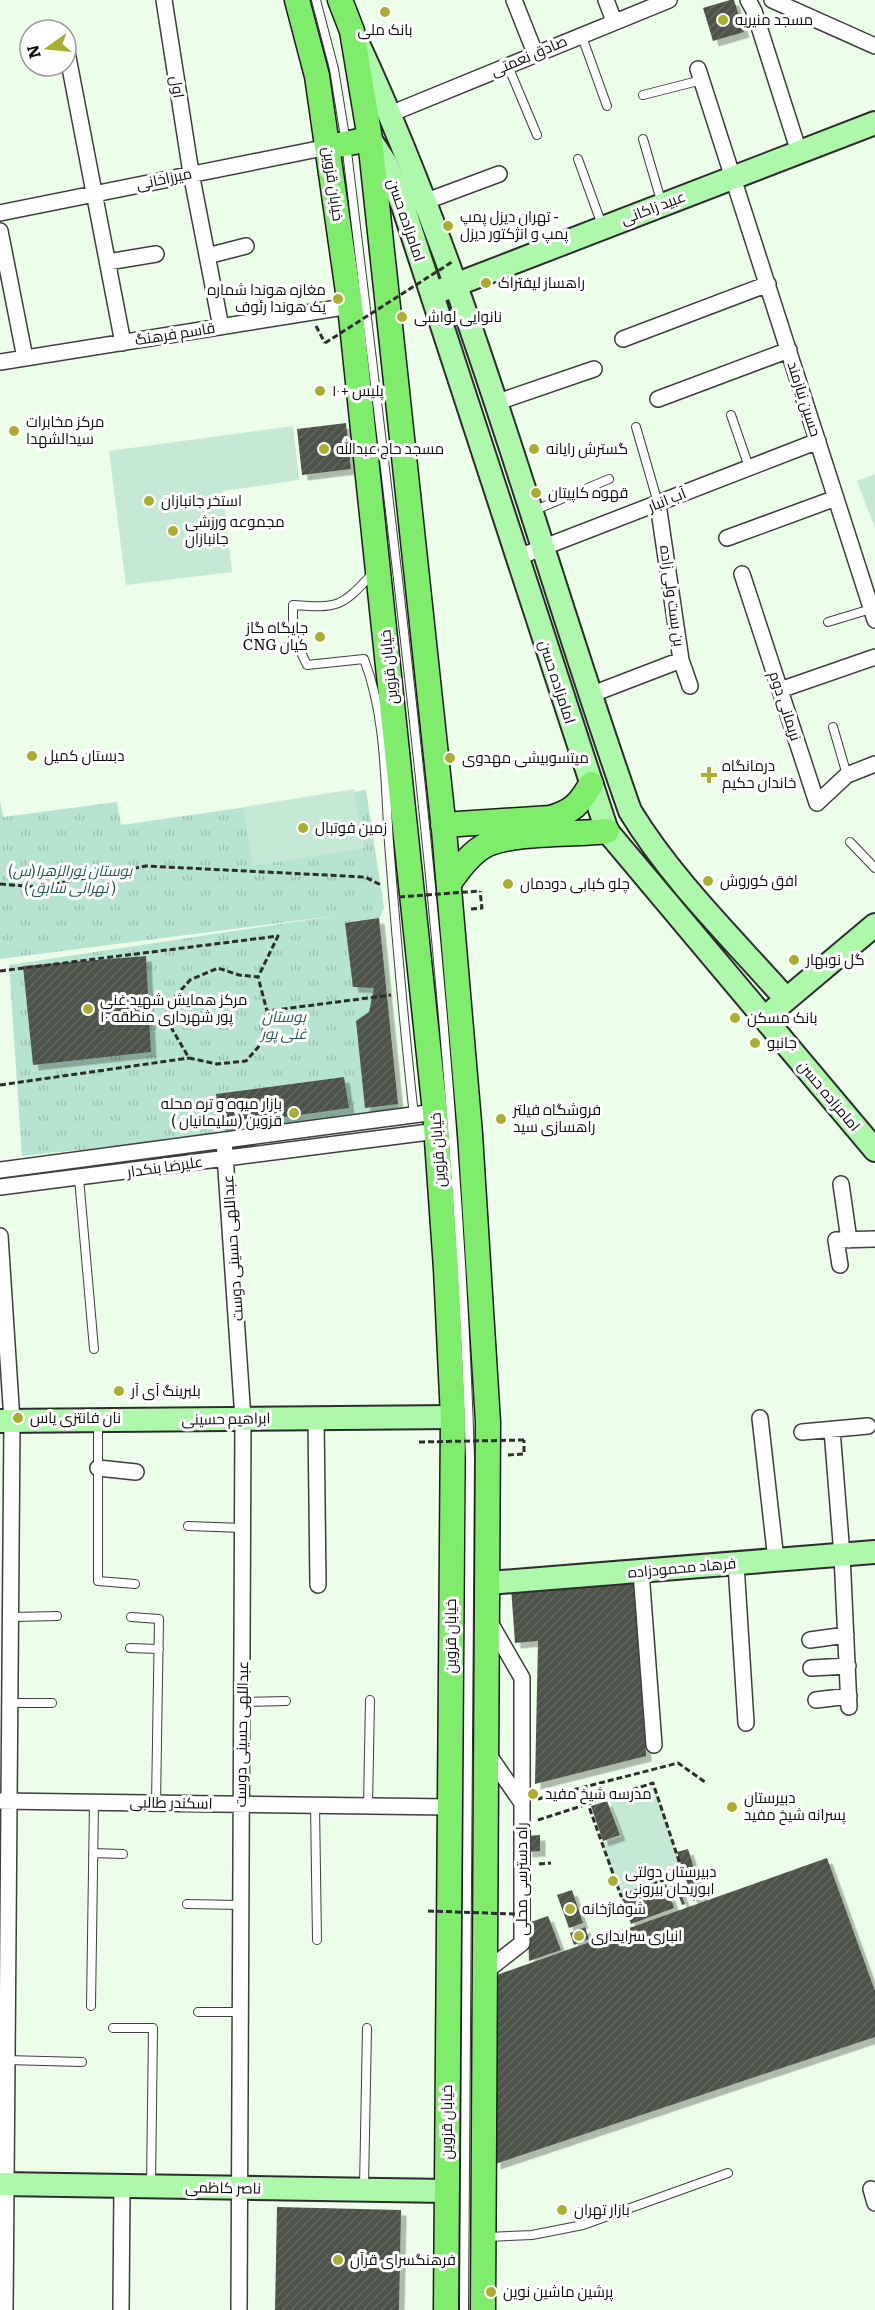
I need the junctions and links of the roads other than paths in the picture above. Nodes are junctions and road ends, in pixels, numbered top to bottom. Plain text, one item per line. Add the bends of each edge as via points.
1 (164, 0) edge
2 (297, 0) edge
3 (316, 0) edge
4 (340, 0) edge
5 (514, 0) edge
6 (606, 0) edge
7 (669, 0) edge
8 (748, 0) edge
9 (772, 0) edge
10 (615, 21) junction
11 (352, 31) junction
12 (581, 34) junction
13 (875, 46) edge
14 (535, 52) junction
15 (508, 66) junction
16 (700, 75) joint
17 (72, 78) edge
18 (643, 95) dead end
19 (607, 106) dead end
20 (390, 114) junction
21 (875, 123) edge
22 (537, 135) dead end
23 (370, 139) junction
24 (643, 139) dead end
25 (337, 145) junction
26 (799, 152) junction
27 (578, 159) dead end
28 (191, 173) junction
29 (499, 174) dead end
30 (734, 177) junction
31 (95, 193) junction
32 (424, 202) junction
33 (662, 205) junction
34 (0, 213) edge
35 (603, 228) junction
36 (0, 231) edge
37 (246, 246) dead end
38 (156, 254) dead end
39 (207, 256) junction
40 (108, 262) junction
41 (456, 284) junction
42 (768, 284) junction
43 (431, 294) junction
44 (350, 306) junction
45 (221, 327) junction
46 (623, 339) dead end
47 (123, 343) junction
48 (789, 350) junction
49 (25, 358) junction
50 (0, 362) edge
51 (594, 369) dead end
52 (658, 399) dead end
53 (495, 403) junction
54 (731, 416) dead end
55 (636, 427) dead end
56 (818, 441) junction
57 (749, 467) junction
58 (609, 479) dead end
59 (836, 498) junction
60 (658, 504) junction
61 (531, 512) junction
62 (727, 538) dead end
63 (543, 548) junction
64 (516, 558) junction
65 (378, 567) junction
66 (742, 574) dead end
67 (873, 615) edge
68 (828, 622) dead end
69 (875, 657) edge
70 (681, 660) junction
71 (690, 686) dead end
72 (780, 690) junction
73 (590, 695) junction
74 (833, 727) dead end
75 (875, 764) edge
76 (847, 775) junction
77 (591, 784) junction
78 (443, 825) junction
79 (607, 831) junction
80 (850, 842) dead end
81 (875, 867) edge
82 (448, 883) junction
83 (875, 925) edge
84 (786, 999) junction
85 (763, 1018) junction
86 (429, 1120) junction
87 (224, 1140) junction
88 (875, 1150) edge
89 (227, 1158) junction
90 (0, 1170) edge
91 (79, 1178) junction
92 (841, 1184) dead end
93 (0, 1187) edge
94 (0, 1236) edge
95 (875, 1239) edge
96 (849, 1240) junction
97 (840, 1265) dead end
98 (93, 1349) dead end
99 (453, 1417) junction
100 (316, 1418) junction
101 (760, 1418) dead end
102 (243, 1419) junction
103 (98, 1420) junction
104 (6, 1421) edge
105 (868, 1426) dead end
106 (832, 1430) junction
107 (802, 1432) dead end
108 (98, 1468) junction
109 (136, 1472) dead end
110 (188, 1526) dead end
111 (244, 1528) junction
112 (875, 1552) edge
113 (842, 1555) junction
114 (776, 1560) junction
115 (736, 1564) junction
116 (641, 1572) junction
117 (489, 1583) junction
118 (135, 1584) dead end
119 (318, 1586) dead end
120 (12, 1617) junction
121 (57, 1617) dead end
122 (131, 1617) dead end
123 (488, 1618) junction
124 (846, 1635) junction
125 (810, 1640) dead end
126 (130, 1648) dead end
127 (159, 1649) junction
128 (6, 1650) edge
129 (848, 1666) junction
130 (811, 1668) dead end
131 (370, 1700) dead end
132 (816, 1700) dead end
133 (286, 1701) dead end
134 (242, 1702) junction
135 (10, 1703) junction
136 (52, 1703) dead end
137 (746, 1723) dead end
138 (654, 1745) dead end
139 (486, 1750) junction
140 (4, 1801) edge
141 (94, 1802) junction
142 (156, 1803) junction
143 (522, 1803) junction
144 (241, 1804) junction
145 (315, 1805) junction
146 (368, 1806) junction
147 (450, 1807) junction
148 (93, 1853) junction
149 (123, 1854) dead end
150 (4, 1877) edge
151 (187, 1904) dead end
152 (240, 1905) junction
153 (317, 1940) dead end
154 (484, 1972) junction
155 (91, 2006) dead end
156 (198, 2012) dead end
157 (240, 2012) junction
158 (3, 2028) edge
159 (113, 2028) dead end
160 (367, 2028) dead end
161 (6, 2060) junction
162 (82, 2062) dead end
163 (728, 2173) dead end
164 (3, 2184) edge
165 (122, 2186) junction
166 (151, 2187) junction
167 (240, 2188) junction
168 (364, 2190) junction
169 (447, 2191) junction
170 (483, 2237) junction
171 (5, 2310) edge
172 (121, 2310) edge
173 (239, 2310) edge
174 (446, 2310) edge
175 (464, 2310) edge
176 (483, 2310) edge

1 - 28 street, اول
2 - 25 main road, خیابان قزوین
3 - 25 lane via 334,69
4 - 11 main road
5 - 14 street
6 - 10 street
7 - 10 street, صادق نعمتی
8 - 26 street
9 - 13 street
10 - 12 street, صادق نعمتی
11 - 20 main road, امامزاده حسن
11 - 23 main road
12 - 14 street, صادق نعمتی
12 - 19 lane
14 - 15 street, صادق نعمتی
15 - 20 street, صادق نعمتی
15 - 22 lane
16 - 18 lane
16 - 30 street, حسین نیازمند
17 - 31 street
20 - 32 main road, امامزاده حسن
21 - 26 main road, عبید زاکانی
23 - 25 main road
23 - 43 main road, امامزاده حسن via 385,162
23 - 78 main road
24 - 33 lane
25 - 28 street, میرزاخانی
25 - 44 main road, خیابان قزوین
25 - 175 lane via 428,842 453,1119 466,1330 470,1458
26 - 30 main road, عبید زاکانی
27 - 35 lane
28 - 31 street, میرزاخانی
28 - 39 street, اول
29 - 32 street
30 - 33 main road, عبید زاکانی
30 - 42 street, حسین نیازمند
31 - 34 street, میرزاخانی
31 - 40 street
32 - 41 main road, امامزاده حسن
33 - 35 main road, عبید زاکانی
35 - 41 main road, عبید زاکانی
36 - 49 street
37 - 39 street
38 - 40 street
39 - 45 street, اول
40 - 47 street
41 - 43 main road, عبید زاکانی
41 - 53 main road, امامزاده حسن
42 - 46 street
42 - 48 street, حسین نیازمند
43 - 64 main road, امامزاده حسن
44 - 45 street, قاسم فرهنگ
44 - 65 main road, خیابان قزوین
45 - 47 street, قاسم فرهنگ
47 - 49 street, قاسم فرهنگ
48 - 52 street
48 - 56 street, حسین نیازمند
49 - 50 street, قاسم فرهنگ
51 - 53 street
53 - 61 main road, امامزاده حسن
54 - 57 lane
55 - 60 lane
56 - 57 street, آب انبار
56 - 59 street, حسین نیازمند
57 - 60 street, آب انبار
58 - 61 lane
59 - 62 street
59 - 67 street, حسین نیازمند
60 - 63 street, آب انبار
60 - 70 street, بن بست ولی زاده
61 - 63 main road, امامزاده حسن
63 - 64 street, آب انبار
63 - 73 main road, امامزاده حسن
64 - 77 main road, امامزاده حسن
65 - 86 main road, خیابان قزوین
65 - 86 lane via 350,598 331,608 293,605 293,636 307,665 364,658 374,684 396,894 401,994
66 - 72 street, نریمانی دوم
67 - 68 lane
69 - 72 street
70 - 71 street, بن بست ولی زاده
70 - 73 street
72 - 76 street, نریمانی دوم via 816,803
73 - 84 main road, امامزاده حسن via 630,811 643,832
74 - 76 lane
75 - 76 street, نریمانی دوم
77 - 78 main road via 580,804 550,818
77 - 79 main road, امامزاده حسن
78 - 82 main road
79 - 82 main road via 487,845 470,857
79 - 85 main road, امامزاده حسن
80 - 81 lane
82 - 117 main road via 470,1134 488,1422
83 - 84 main road
84 - 85 main road
85 - 88 main road, امامزاده حسن
86 - 87 street, علیرضا بنکدار
86 - 89 street, علیرضا بنکدار
86 - 99 main road, خیابان قزوین via 447,1269
87 - 89 street, عبداللهی حسینی دوست
87 - 90 street, علیرضا بنکدار
89 - 91 street, علیرضا بنکدار
89 - 102 street, عبداللهی حسینی دوست
91 - 93 street, علیرضا بنکدار
91 - 98 lane
92 - 96 street
94 - 104 street
95 - 96 street
96 - 97 street via 836,1240
99 - 100 main road, ابراهیم حسینی
99 - 147 main road, خیابان قزوین
100 - 102 main road, ابراهیم حسینی
100 - 119 street
101 - 114 street
102 - 103 main road, ابراهیم حسینی
102 - 111 street, عبداللهی حسینی دوست
103 - 104 main road, ابراهیم حسینی
103 - 108 lane
104 - 120 street
105 - 106 street
106 - 107 street
106 - 113 street
108 - 109 street
108 - 118 lane via 98,1581
110 - 111 lane
111 - 134 street, عبداللهی حسینی دوست
112 - 113 main road, فرهاد محمودزاده
113 - 114 main road, فرهاد محمودزاده
113 - 124 street
114 - 115 main road, فرهاد محمودزاده
115 - 116 main road, فرهاد محمودزاده
115 - 137 street
116 - 117 main road, فرهاد محمودزاده
116 - 138 street
117 - 123 main road
120 - 121 lane
120 - 128 street
122 - 127 lane via 159,1619
123 - 139 main road
123 - 143 street, راه دسترسی محلی via 522,1678
124 - 125 street
124 - 129 street
126 - 127 lane
127 - 142 lane
128 - 135 street
129 - 130 street
129 - 132 street via 849,1702
131 - 146 lane
133 - 134 lane
134 - 144 street, عبداللهی حسینی دوست
135 - 136 lane
135 - 140 street
139 - 143 street, راه دسترسی محلی
139 - 154 main road
140 - 141 street, اسکندر طالبی
140 - 150 street
141 - 142 street, اسکندر طالبی
141 - 148 lane
142 - 144 street, اسکندر طالبی
143 - 154 street, راه دسترسی محلی via 522,1944
144 - 145 street, اسکندر طالبی
144 - 152 street, عبداللهی حسینی دوست
145 - 146 street, اسکندر طالبی
145 - 153 lane
146 - 147 street, اسکندر طالبی
147 - 169 main road, خیابان قزوین
148 - 149 lane
148 - 155 lane
150 - 158 street
151 - 152 lane
152 - 157 street, عبداللهی حسینی دوست
154 - 170 main road
156 - 157 lane
157 - 167 street, عبداللهی حسینی دوست
158 - 161 street
159 - 166 lane via 153,2028
160 - 168 lane
161 - 162 lane
161 - 164 street
163 - 170 lane via 583,2225 532,2235
164 - 165 main road, ناصر کاظمی
164 - 171 street
165 - 166 main road, ناصر کاظمی
165 - 172 street
166 - 167 main road, ناصر کاظمی
167 - 168 main road, ناصر کاظمی
167 - 173 street, عبداللهی حسینی دوست
168 - 169 main road, ناصر کاظمی
169 - 174 main road, خیابان قزوین
170 - 176 main road

